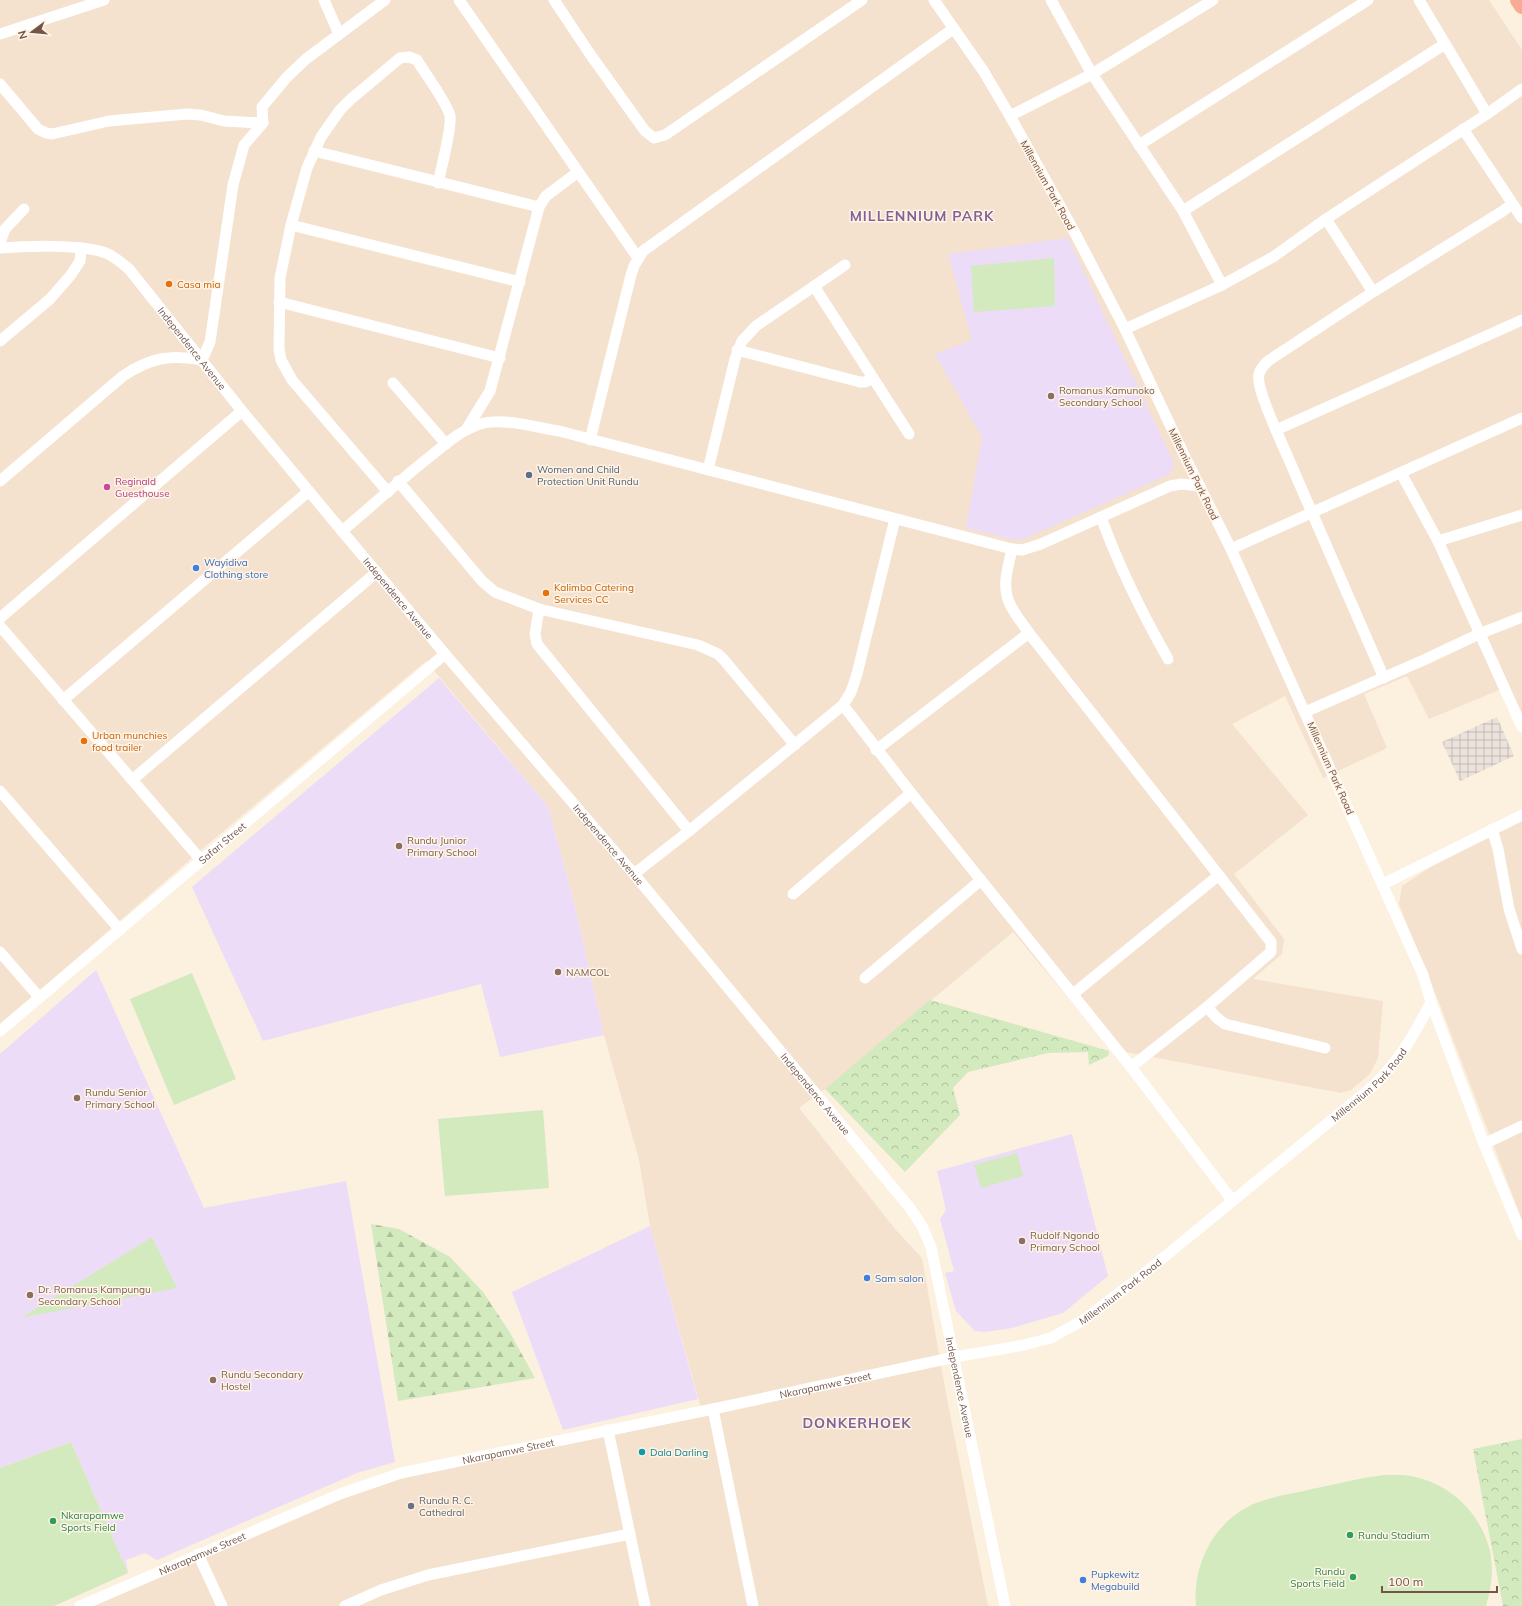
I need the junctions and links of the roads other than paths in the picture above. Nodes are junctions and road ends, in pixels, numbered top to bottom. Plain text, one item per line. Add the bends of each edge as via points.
1 (104, 0) edge
2 (324, 0) edge
3 (385, 0) edge
4 (459, 0) edge
5 (554, 0) edge
6 (862, 0) edge
7 (934, 0) edge
8 (1051, 0) edge
9 (1212, 0) edge
10 (1368, 0) edge
11 (1419, 0) edge
12 (1518, 0) edge
13 (1522, 6) edge
14 (953, 29) junction
15 (0, 34) edge
16 (339, 34) junction
17 (1445, 44) junction
18 (1092, 74) junction
19 (0, 84) edge
20 (1522, 89) edge
21 (1487, 114) junction
22 (1010, 116) junction
23 (263, 123) junction
24 (1463, 129) junction
25 (1140, 145) junction
26 (314, 151) junction
27 (578, 172) junction
28 (438, 183) junction
29 (1512, 204) junction
30 (539, 207) junction
31 (24, 209) dead end
32 (1183, 211) junction
33 (1522, 218) edge
34 (1326, 219) junction
35 (291, 225) junction
36 (0, 243) edge
37 (0, 248) edge
38 (81, 248) junction
39 (638, 258) junction
40 (844, 265) dead end
41 (520, 282) junction
42 (1222, 285) junction
43 (814, 286) junction
44 (1374, 292) junction
45 (279, 302) junction
46 (1522, 320) edge
47 (1125, 329) junction
48 (0, 341) edge
49 (737, 350) junction
50 (500, 358) junction
51 (202, 360) junction
52 (873, 378) junction
53 (393, 383) dead end
54 (242, 411) junction
55 (1522, 418) edge
56 (466, 430) junction
57 (1276, 430) junction
58 (909, 434) dead end
59 (590, 440) junction
60 (446, 444) junction
61 (708, 470) junction
62 (1401, 473) junction
63 (0, 481) edge
64 (398, 481) junction
65 (1200, 486) junction
66 (309, 491) junction
67 (388, 492) junction
68 (1311, 512) junction
69 (1522, 515) edge
70 (1101, 517) junction
71 (895, 520) junction
72 (342, 531) junction
73 (1438, 541) junction
74 (1012, 549) junction
75 (1231, 549) junction
76 (377, 572) junction
77 (539, 608) junction
78 (1522, 617) edge
79 (0, 618) edge
80 (0, 626) edge
81 (1029, 633) junction
82 (1479, 634) junction
83 (445, 654) junction
84 (1168, 659) dead end
85 (1384, 678) junction
86 (63, 700) junction
87 (843, 705) junction
88 (1305, 712) junction
89 (1522, 727) edge
90 (794, 745) junction
91 (876, 750) junction
92 (132, 780) junction
93 (0, 791) edge
94 (911, 793) junction
95 (1522, 815) edge
96 (1492, 829) junction
97 (689, 831) junction
98 (201, 860) junction
99 (634, 874) junction
100 (1219, 875) junction
101 (981, 880) junction
102 (1383, 884) junction
103 (793, 894) dead end
104 (120, 930) junction
105 (1522, 949) edge
106 (0, 952) edge
107 (864, 978) dead end
108 (1072, 994) junction
109 (39, 997) junction
110 (1431, 1002) junction
111 (1207, 1007) junction
112 (0, 1031) edge
113 (1325, 1048) dead end
114 (1131, 1066) junction
115 (1522, 1126) edge
116 (1484, 1144) junction
117 (1232, 1200) junction
118 (1522, 1235) edge
119 (954, 1357) junction
120 (713, 1409) junction
121 (608, 1430) junction
122 (630, 1534) junction
123 (198, 1554) junction
124 (80, 1606) edge
125 (222, 1606) edge
126 (345, 1606) edge
127 (645, 1606) edge
128 (752, 1606) edge
129 (1005, 1606) edge

1 - 15 street
2 - 16 street
3 - 16 street
4 - 27 street
5 - 6 street via 594,61 645,131 654,138 665,135
7 - 14 street, Millennium Park Road
8 - 18 street
9 - 18 street
10 - 25 street
11 - 17 street
12 - 13 highway
14 - 22 street, Millennium Park Road via 980,66
14 - 39 street via 649,245
16 - 23 street via 287,76 262,107
17 - 21 street
17 - 32 street
18 - 22 street
18 - 25 street
19 - 23 street via 38,128 52,134 109,121 187,114 224,121
20 - 21 street
21 - 24 street
22 - 47 street, Millennium Park Road via 1076,233
23 - 51 street via 244,145 233,185 210,342
24 - 29 street
24 - 34 street
25 - 32 street
26 - 28 street
26 - 28 street via 331,122 351,99 394,62 404,57 413,57 445,105 450,117
26 - 35 street via 301,186
27 - 30 street via 546,196
27 - 39 street
28 - 30 street
29 - 33 street
29 - 44 street
30 - 41 street
31 - 36 street via 6,230
32 - 42 street
34 - 42 street via 1273,257
34 - 44 street
35 - 41 street
35 - 45 street via 280,278
37 - 38 street, Independence Avenue
38 - 48 street via 80,261 50,299
38 - 51 street, Independence Avenue via 107,254 125,266
39 - 59 street via 631,275
40 - 43 street
41 - 50 street
42 - 47 street
43 - 49 street via 756,326 742,340
43 - 52 street
44 - 57 street via 1262,367 1258,380
45 - 50 street
45 - 67 street via 279,349 286,370
46 - 57 street
47 - 65 street, Millennium Park Road
49 - 52 street via 860,382
49 - 61 street
50 - 56 street via 490,391
51 - 54 street, Independence Avenue
51 - 63 street via 171,357 152,361 131,370
52 - 58 street
53 - 60 street
54 - 66 street, Independence Avenue
54 - 79 street
55 - 62 street
56 - 59 street via 484,423 505,423 559,431
56 - 60 street
57 - 68 street
59 - 61 street
60 - 64 street
61 - 71 street
62 - 68 street
62 - 73 street
64 - 67 street
64 - 77 street via 487,586 503,595
65 - 70 street via 1170,486
65 - 75 street, Millennium Park Road
66 - 72 street, Independence Avenue
66 - 86 street
67 - 72 street
68 - 75 street
68 - 85 street
69 - 73 street
70 - 74 street via 1032,548
70 - 84 street via 1124,575
71 - 74 street
71 - 87 street via 857,674
72 - 76 street, Independence Avenue
73 - 82 street
74 - 81 street via 1006,595
75 - 88 street, Millennium Park Road
76 - 83 street, Independence Avenue
76 - 92 street
77 - 90 street via 711,650 724,660
77 - 97 street via 535,634 537,644
78 - 82 street
80 - 86 street
81 - 91 street
81 - 100 street
82 - 85 street
82 - 89 street
83 - 98 street, Safari Street
83 - 99 street, Independence Avenue
85 - 88 street
86 - 92 street
87 - 90 street
87 - 91 street
88 - 102 street, Millennium Park Road
90 - 97 street
91 - 94 street
92 - 98 street
93 - 104 street
94 - 101 street
94 - 103 street
95 - 96 street
96 - 102 street
96 - 105 street
97 - 99 street
98 - 104 street, Safari Street
99 - 119 street, Independence Avenue via 918,1220 931,1247
100 - 108 street
100 - 111 street via 1269,938 1272,950
101 - 107 street
101 - 108 street
102 - 110 street, Millennium Park Road via 1423,975
104 - 109 street, Safari Street
106 - 109 street
108 - 114 street
109 - 112 street, Safari Street
110 - 116 street
110 - 117 street, Millennium Park Road via 1404,1050 1387,1073
111 - 113 street via 1226,1024
111 - 114 street
114 - 117 street
115 - 116 street
116 - 118 street
117 - 119 street, Millennium Park Road via 1085,1319 1065,1331 1038,1342
119 - 120 street, Nkarapamwe Street
119 - 129 street, Independence Avenue
120 - 121 street, Nkarapamwe Street
120 - 128 street
121 - 122 street
121 - 123 street, Nkarapamwe Street via 375,1481
122 - 126 street via 428,1575 381,1590
122 - 127 street
123 - 124 street, Nkarapamwe Street
123 - 125 street

